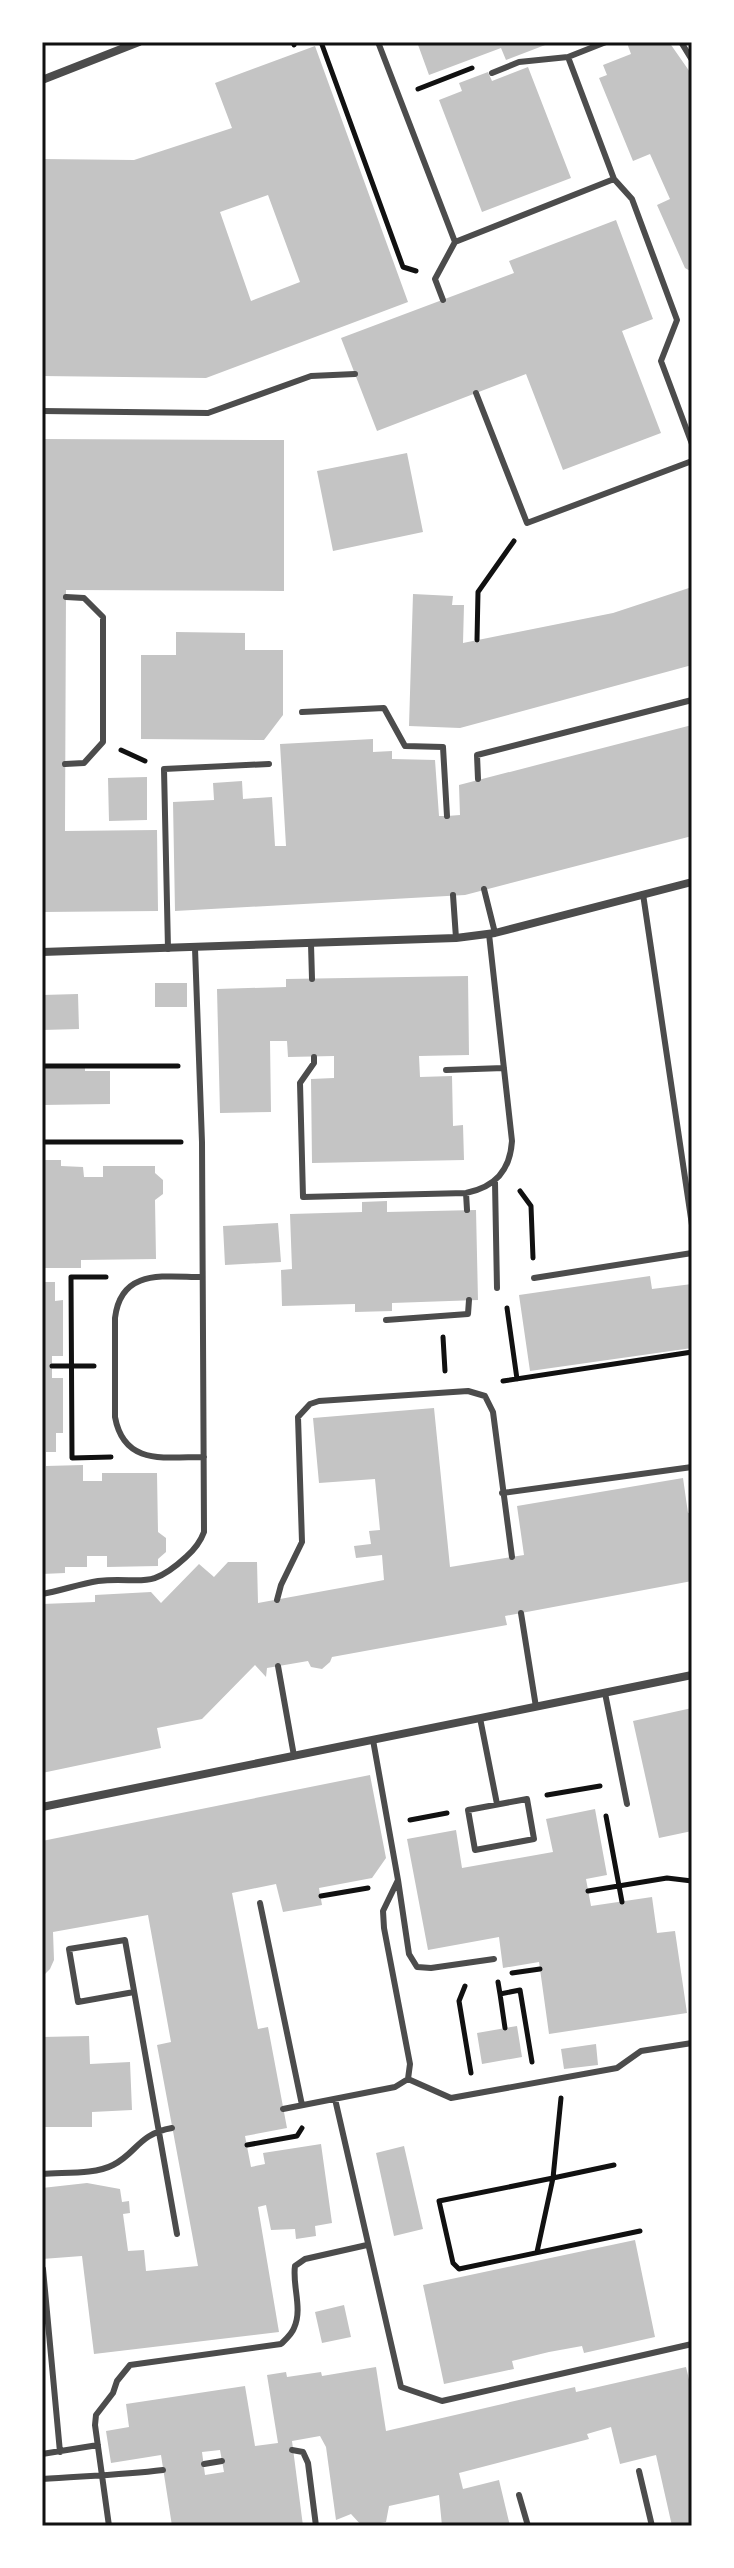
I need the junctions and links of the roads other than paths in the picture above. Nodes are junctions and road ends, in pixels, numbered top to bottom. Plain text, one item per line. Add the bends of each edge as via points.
1 (139, 42) edge
2 (378, 42) edge
3 (606, 42) edge
4 (681, 42) edge
5 (568, 57) junction
6 (692, 60) edge
7 (492, 73) road end
8 (42, 80) edge
9 (614, 179) junction
10 (455, 242) junction
11 (443, 300) dead end
12 (355, 374) dead end
13 (476, 393) dead end
14 (42, 411) edge
15 (692, 444) edge
16 (692, 461) edge
17 (66, 597) dead end
18 (692, 700) edge
19 (302, 712) dead end
20 (65, 764) dead end
21 (269, 764) dead end
22 (478, 779) dead end
23 (447, 816) dead end
24 (692, 882) edge
25 (484, 889) dead end
26 (643, 894) junction
27 (453, 895) dead end
28 (492, 933) junction
29 (456, 938) junction
30 (311, 944) junction
31 (195, 948) junction
32 (168, 949) junction
33 (42, 952) edge
34 (312, 979) dead end
35 (314, 1057) dead end
36 (504, 1068) junction
37 (446, 1070) dead end
38 (495, 1182) junction
39 (466, 1193) junction
40 (467, 1210) dead end
41 (692, 1225) edge
42 (692, 1253) edge
43 (202, 1277) junction
44 (534, 1278) dead end
45 (497, 1288) dead end
46 (469, 1300) dead end
47 (386, 1320) dead end
48 (204, 1457) junction
49 (692, 1467) edge
50 (502, 1493) junction
51 (512, 1557) dead end
52 (42, 1594) edge
53 (277, 1600) dead end
54 (521, 1613) dead end
55 (278, 1666) dead end
56 (692, 1675) edge
57 (605, 1693) junction
58 (536, 1707) junction
59 (480, 1718) junction
60 (373, 1740) junction
61 (294, 1756) junction
62 (497, 1804) junction
63 (627, 1804) dead end
64 (42, 1807) edge
65 (398, 1880) junction
66 (260, 1903) dead end
67 (494, 1959) dead end
68 (134, 1992) junction
69 (692, 2043) edge
70 (408, 2079) junction
71 (335, 2099) junction
72 (302, 2105) junction
73 (283, 2109) dead end
74 (172, 2128) dead end
75 (158, 2130) junction
76 (42, 2174) edge
77 (177, 2234) dead end
78 (367, 2245) junction
79 (43, 2269) edge
80 (692, 2344) edge
81 (98, 2445) junction
82 (292, 2450) dead end
83 (60, 2452) junction
84 (42, 2454) edge
85 (222, 2461) dead end
86 (204, 2464) dead end
87 (163, 2470) dead end
88 (639, 2471) dead end
89 (102, 2474) junction
90 (42, 2479) edge
91 (519, 2495) dead end
92 (109, 2526) edge
93 (316, 2526) edge
94 (528, 2526) edge
95 (652, 2526) edge

1 - 8 street
2 - 10 lane
3 - 5 lane
4 - 6 lane
5 - 7 lane via 519,62
5 - 9 lane
9 - 10 lane
9 - 15 lane via 632,199 677,320 661,361
10 - 11 lane via 435,279
12 - 14 lane via 311,376 208,413
13 - 16 lane via 527,523
17 - 20 lane via 84,598 103,617 103,742 84,763
18 - 22 lane via 477,755
19 - 23 lane via 384,708 405,746 443,747
21 - 32 lane via 164,769
24 - 26 street
25 - 28 lane
26 - 28 street
26 - 41 lane
27 - 29 lane
28 - 29 street
28 - 36 lane
29 - 30 street
30 - 31 street
30 - 34 lane
31 - 32 street
31 - 43 lane
32 - 33 street
35 - 39 lane via 300,1083 303,1197
36 - 37 lane
36 - 38 lane via 511,1156
38 - 39 lane
38 - 45 lane
39 - 40 lane
42 - 44 lane
43 - 48 lane
43 - 48 lane via 143,1279 122,1294 115,1318 115,1417 123,1441 144,1456
46 - 47 lane via 468,1314
48 - 52 lane via 204,1532 171,1571 153,1580 98,1581
49 - 50 lane
50 - 51 lane
50 - 53 lane via 493,1412 485,1396 468,1391 310,1404 302,1409 297,1427 302,1542
54 - 58 lane
55 - 61 lane
56 - 57 street
57 - 58 street
57 - 63 lane
58 - 59 street
59 - 60 street
59 - 62 lane
60 - 61 street
60 - 65 lane
61 - 64 street
62 - 62 lane via 527,1799 534,1839 475,1850 468,1810
65 - 67 lane via 409,1954 417,1967
65 - 70 lane via 383,1911 410,2064
66 - 72 lane
68 - 68 lane via 78,2002 69,1949 125,1940
68 - 75 lane
69 - 70 lane via 641,2051 617,2068 451,2098
70 - 71 lane via 395,2087
71 - 72 lane
71 - 78 lane
72 - 73 lane
74 - 75 lane
75 - 76 lane via 110,2167
75 - 77 lane
78 - 80 lane via 401,2387 442,2401
78 - 81 lane via 295,2266 294,2328 281,2344 130,2365 96,2415
79 - 83 lane
81 - 83 lane
81 - 89 lane
82 - 93 lane via 303,2452 308,2463
83 - 84 lane
85 - 86 lane
87 - 89 lane
88 - 95 lane
89 - 90 lane
89 - 92 lane
91 - 94 lane

